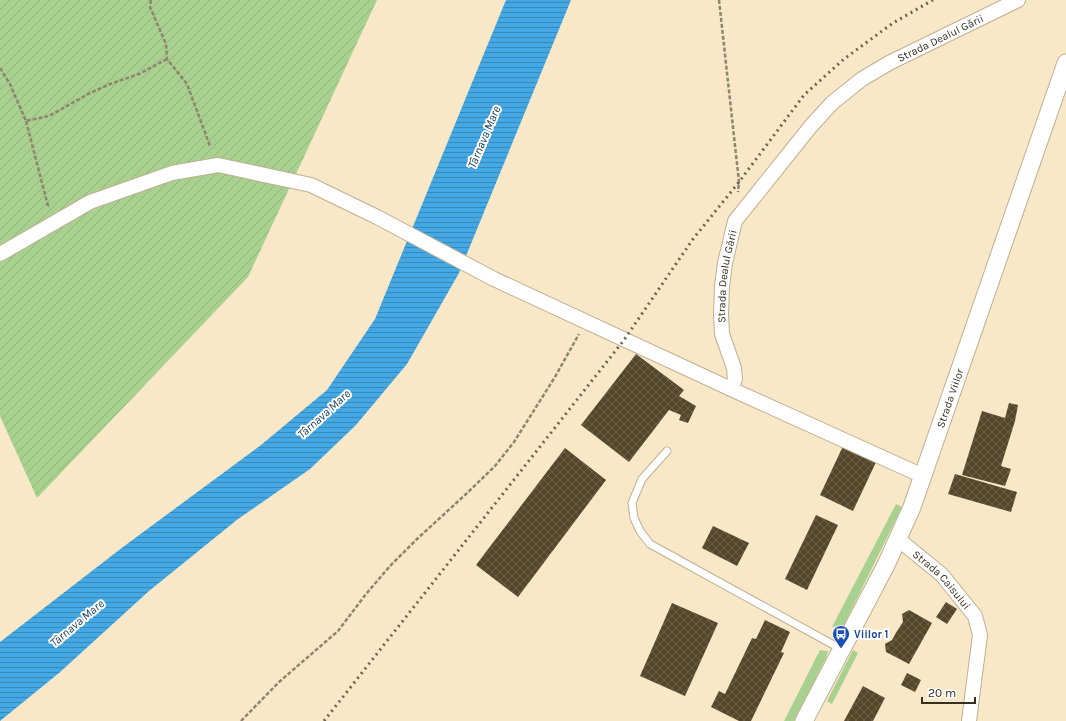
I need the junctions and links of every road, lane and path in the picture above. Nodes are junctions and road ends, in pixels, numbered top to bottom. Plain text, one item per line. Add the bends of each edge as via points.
1 (152, 0) edge
2 (719, 0) edge
3 (1018, 0) edge
4 (167, 59) junction
5 (1066, 63) edge
6 (0, 68) edge
7 (26, 121) junction
8 (210, 146) dead end
9 (43, 211) dead end
10 (735, 221) junction
11 (0, 254) edge
12 (586, 321) junction
13 (731, 389) junction
14 (667, 451) dead end
15 (923, 476) junction
16 (898, 539) junction
17 (841, 649) junction
18 (241, 721) edge
19 (804, 721) edge
20 (969, 721) edge

1 - 4 path via 150,6 166,44
2 - 10 path via 739,182
3 - 10 street, Strada Dealul Gării via 889,63 862,79 832,103 811,126
4 - 7 path via 139,74 90,93 49,116
4 - 8 path via 187,84
5 - 15 street, Strada Viilor
6 - 7 path
7 - 9 path via 48,206
10 - 13 street, Strada Dealul Gării via 725,263 721,314 722,334 734,368 735,378
11 - 12 street via 90,202 172,173 218,165 311,185 494,279
12 - 13 street
12 - 18 path via 555,377 514,442 495,466 390,566 338,631 279,682
13 - 15 street
14 - 17 lane via 642,479 632,503 634,518 650,544
15 - 16 street, Strada Viilor
16 - 17 street, Strada Viilor
16 - 20 street, Strada Caisului via 942,575 975,616 980,635
17 - 19 street, Strada Viilor

